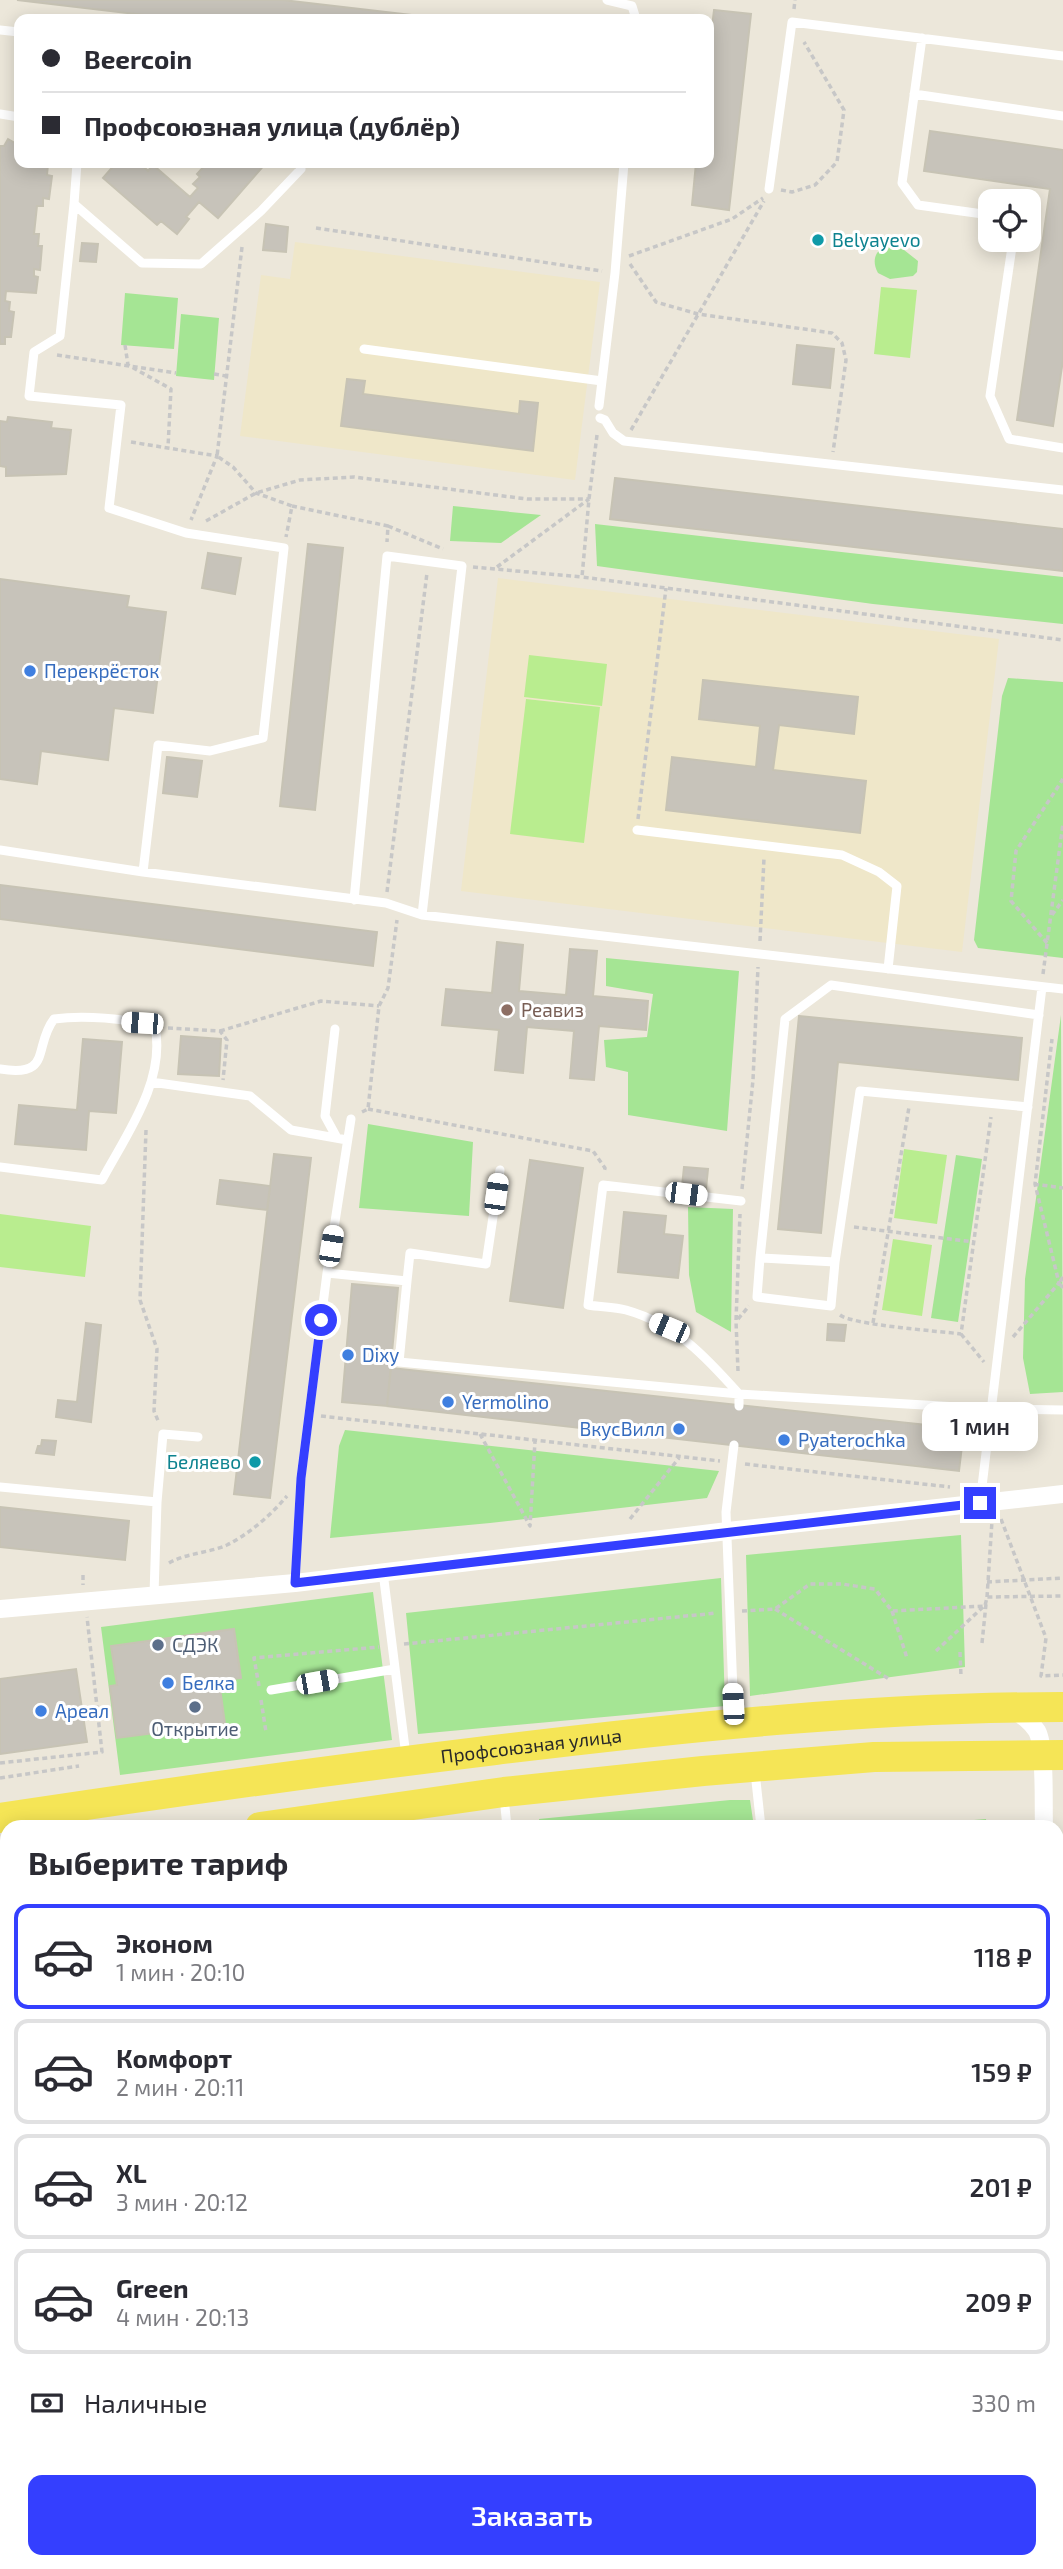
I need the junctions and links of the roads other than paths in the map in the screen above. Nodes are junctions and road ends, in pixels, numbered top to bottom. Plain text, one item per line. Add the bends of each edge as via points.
1 (607, 0) edge
2 (634, 14) edge
3 (922, 38) junction
4 (1063, 56) edge
5 (915, 94) junction
6 (1063, 116) edge
7 (77, 168) edge
8 (300, 168) edge
9 (624, 168) edge
10 (769, 189) road end
11 (74, 204) junction
12 (978, 213) edge
13 (1011, 252) edge
14 (364, 349) dead end
15 (602, 381) junction
16 (599, 406) dead end
17 (600, 418) road end
18 (1063, 448) edge
19 (1063, 490) edge
20 (637, 830) road end
21 (0, 850) edge
22 (143, 873) junction
23 (354, 900) junction
24 (422, 915) junction
25 (888, 969) junction
26 (1042, 987) junction
27 (1063, 989) edge
28 (1039, 1015) junction
29 (335, 1029) dead end
30 (0, 1069) edge
31 (150, 1083) junction
32 (1028, 1107) junction
33 (351, 1119) road end
34 (337, 1138) junction
35 (347, 1140) junction
36 (0, 1167) edge
37 (499, 1170) dead end
38 (741, 1201) road end
39 (760, 1258) junction
40 (835, 1262) junction
41 (327, 1273) junction
42 (407, 1281) junction
43 (739, 1394) junction
44 (739, 1406) dead end
45 (991, 1409) junction
46 (1063, 1410) edge
47 (198, 1437) dead end
48 (734, 1445) dead end
49 (0, 1487) edge
50 (1063, 1494) edge
51 (985, 1498) junction
52 (157, 1502) junction
53 (728, 1531) junction
54 (383, 1572) junction
55 (295, 1583) junction
56 (154, 1594) junction
57 (0, 1609) edge
58 (395, 1669) junction
59 (271, 1690) dead end
60 (1009, 1707) junction
61 (1063, 1707) edge
62 (734, 1723) junction
63 (1052, 1754) edge
64 (407, 1761) junction
65 (755, 1766) junction
66 (504, 1792) junction
67 (0, 1818) edge
68 (309, 1820) edge
69 (506, 1820) edge
70 (760, 1820) edge
71 (1045, 1820) edge

1 - 2 lane via 632,6
3 - 4 lane
3 - 5 lane
3 - 10 lane via 792,22
5 - 6 lane
5 - 12 lane via 902,183 918,205
7 - 11 lane
8 - 11 lane via 261,211 201,264 142,263
9 - 15 lane
11 - 22 lane via 61,337 34,352 29,396 121,405 108,508 186,533 284,548 263,738 210,751 158,745
13 - 18 lane via 990,396 1009,439
14 - 15 lane
15 - 16 lane
17 - 19 lane via 624,441
20 - 25 lane via 842,855 879,872 897,886
21 - 22 lane
22 - 23 lane
23 - 24 lane via 386,903
23 - 24 lane via 387,556 462,566
24 - 25 lane
25 - 26 lane
26 - 27 lane
26 - 28 lane
28 - 32 lane
28 - 39 lane via 831,985 785,1019
29 - 34 lane via 325,1116
30 - 31 lane via 19,1072 34,1065 54,1019 142,1023 155,1027 158,1040
31 - 34 lane via 250,1096 290,1130
31 - 36 lane via 149,1094 102,1180
32 - 40 lane via 860,1091
32 - 45 lane
33 - 35 lane
34 - 35 lane
35 - 41 lane
37 - 42 lane via 486,1264 410,1253
38 - 43 lane via 603,1185 588,1305 626,1310 669,1328 702,1352
39 - 40 lane
39 - 40 lane via 757,1297 831,1306
41 - 42 lane
41 - 55 lane via 301,1478
42 - 43 lane via 399,1362
43 - 44 lane
43 - 45 lane
45 - 46 lane
45 - 51 lane
47 - 52 lane via 163,1434
48 - 53 lane
49 - 52 lane
50 - 51 street
51 - 53 street
52 - 56 lane
53 - 54 street
53 - 62 lane
54 - 55 street
54 - 58 lane
55 - 56 street
56 - 57 street
58 - 59 lane
58 - 64 lane
60 - 61 main road, Профсоюзная улица
60 - 62 main road, Профсоюзная улица
60 - 63 street via 1029,1720
62 - 64 main road, Профсоюзная улица
63 - 65 main road via 874,1757
63 - 71 street
64 - 67 main road, Профсоюзная улица
65 - 66 main road
65 - 70 lane
66 - 68 main road
66 - 69 lane

